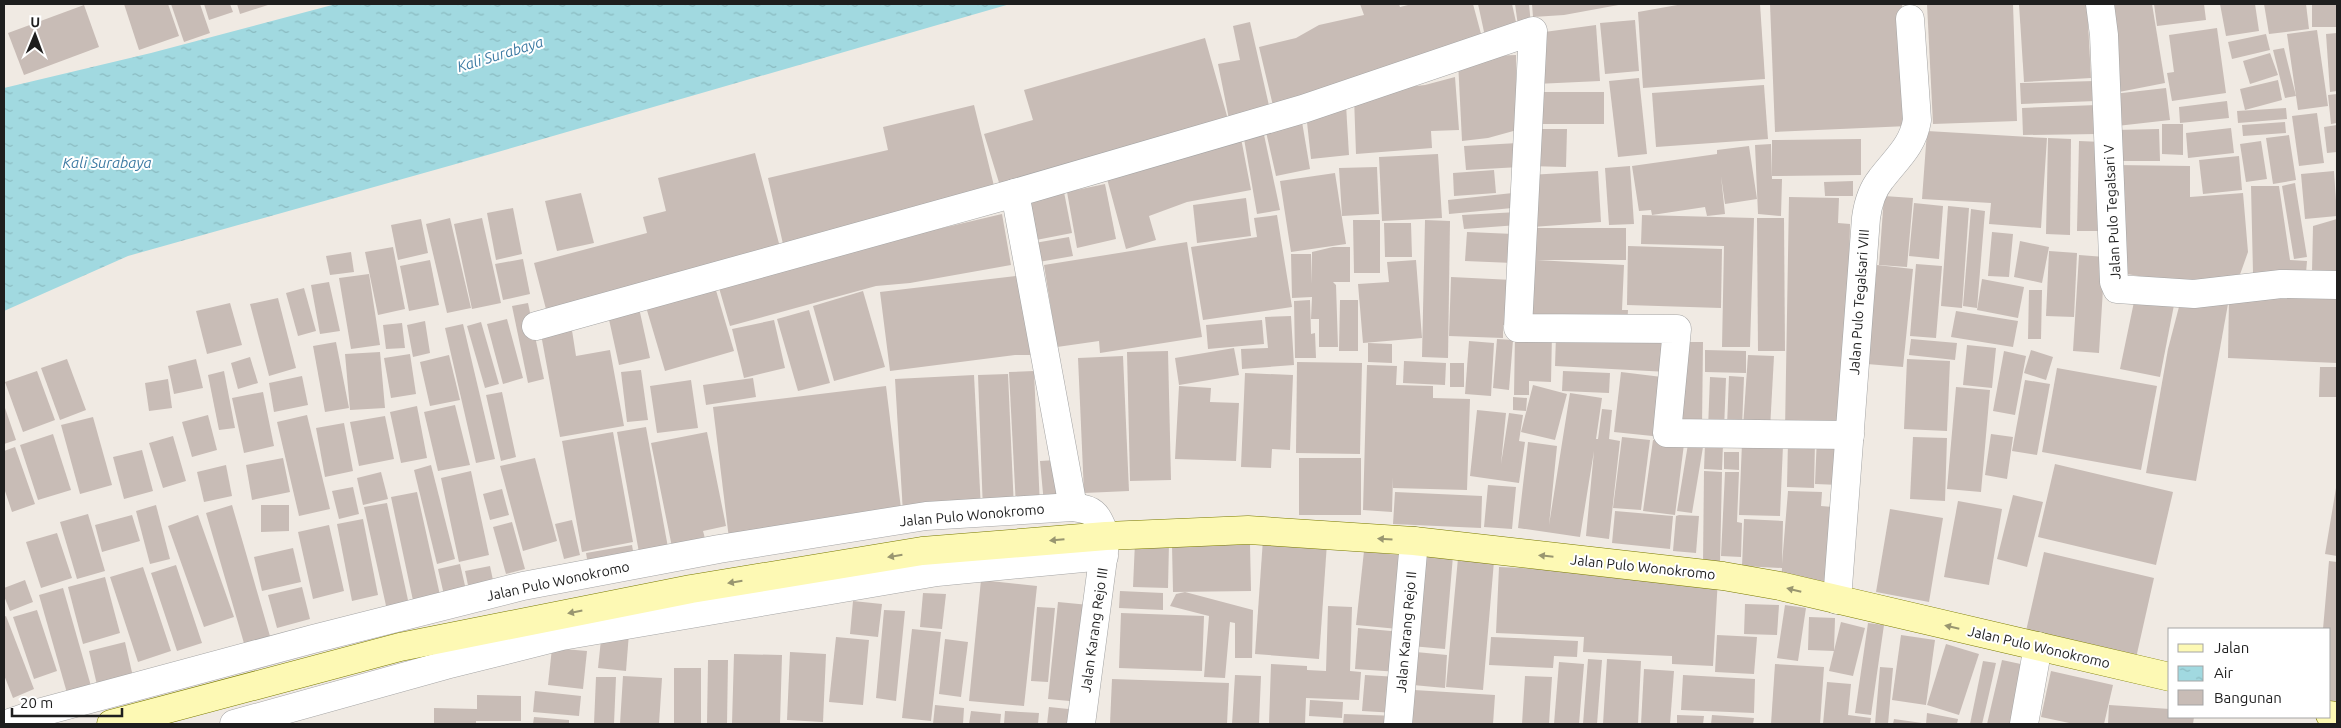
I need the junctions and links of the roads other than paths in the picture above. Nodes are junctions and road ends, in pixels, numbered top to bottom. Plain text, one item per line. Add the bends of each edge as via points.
1 (2100, 4) edge
2 (1910, 19) dead end
3 (1015, 193) junction
4 (2337, 285) edge
5 (536, 326) dead end
6 (1850, 435) junction
7 (1073, 507) junction
8 (1414, 540) junction
9 (1105, 546) junction
10 (1837, 600) junction
11 (2038, 646) junction
12 (2168, 677) edge
13 (6, 724) edge
14 (111, 724) edge
15 (234, 724) edge
16 (1081, 724) edge
17 (1398, 724) edge
18 (2024, 724) edge

1 - 4 street, Jalan Pulo Tegalsari V via 2114,282 2117,289 2194,294 2281,284
2 - 6 street, Jalan Pulo Tegalsari VIII via 1917,120 1911,142 1881,179 1868,204
3 - 5 street
3 - 6 street via 1303,110 1532,31 1518,328 1677,329 1667,432
3 - 7 street
6 - 10 street, Jalan Pulo Tegalsari VIII
7 - 9 street, Jalan Pulo Wonokromo via 1094,512
7 - 13 street, Jalan Pulo Wonokromo via 926,516 719,549 523,586 313,639
8 -> 9 main road, Jalan Pulo Wonokromo via 1248,530
10 -> 8 main road, Jalan Pulo Wonokromo via 1723,576
8 - 17 street, Jalan Karang Rejo II
9 -> 14 main road, Jalan Pulo Wonokromo via 922,551 691,589 400,647
9 - 15 street, Jalan Pulo Wonokromo via 562,636
9 - 16 street, Jalan Karang Rejo III
11 -> 10 main road, Jalan Pulo Wonokromo
11 - 12 main road, Jalan Pulo Wonokromo
11 - 18 street

